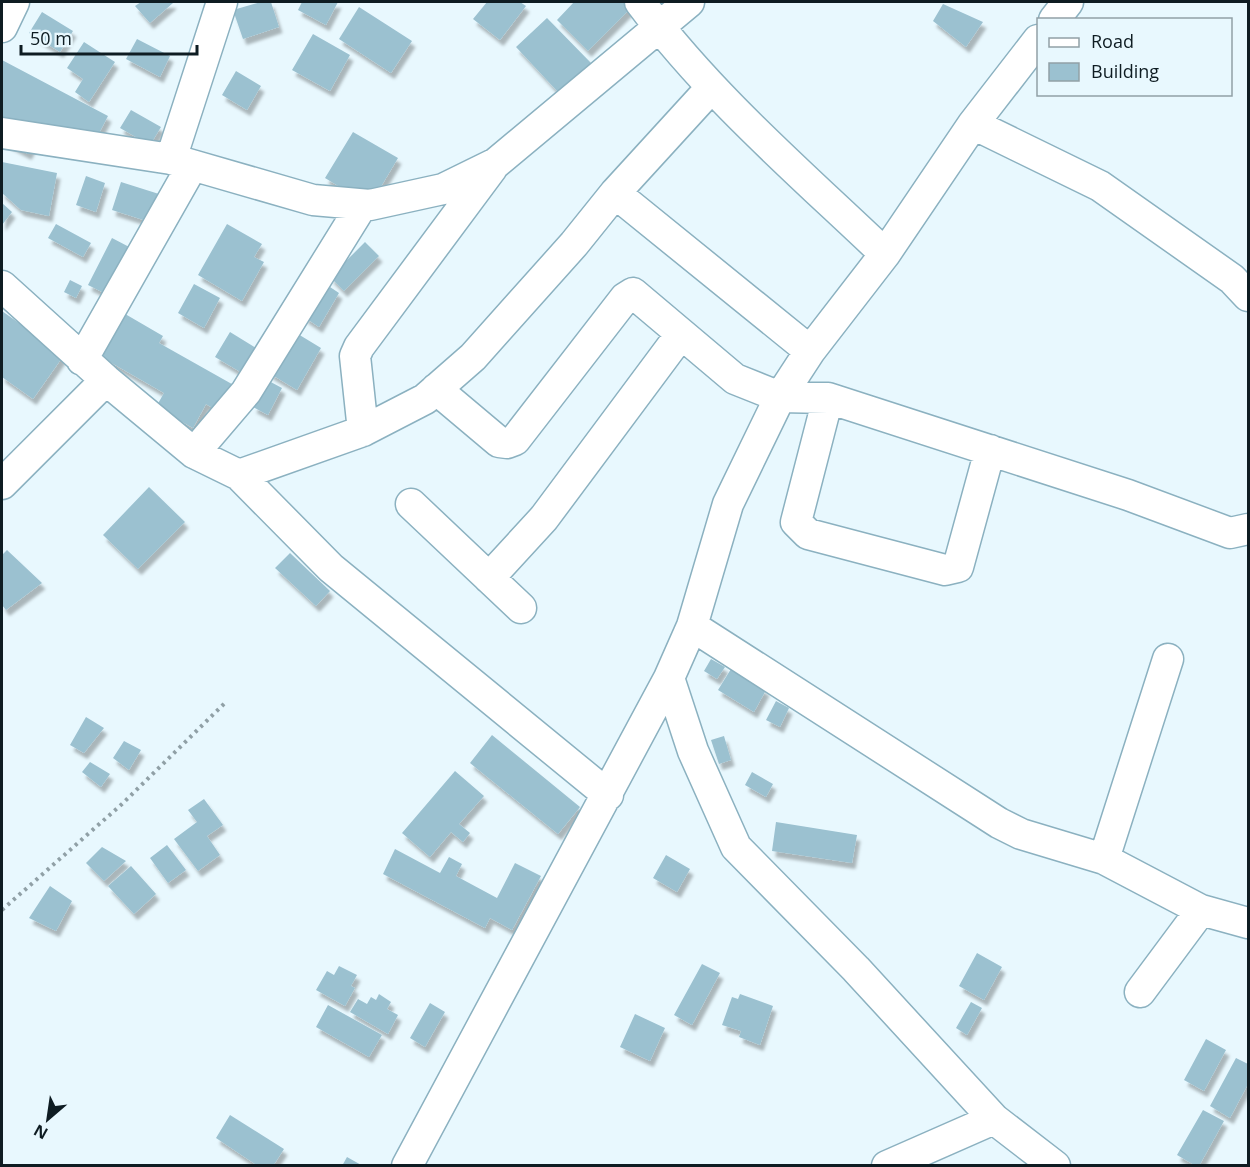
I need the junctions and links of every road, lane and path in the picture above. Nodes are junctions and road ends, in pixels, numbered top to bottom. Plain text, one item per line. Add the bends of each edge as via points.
1 (14, 2) edge
2 (222, 2) edge
3 (640, 2) edge
4 (689, 2) edge
5 (1068, 2) edge
6 (1056, 18) edge
7 (2, 27) edge
8 (659, 28) junction
9 (1037, 41) edge
10 (711, 88) junction
11 (973, 124) junction
12 (2, 133) edge
13 (182, 163) junction
14 (496, 163) junction
15 (615, 193) junction
16 (362, 205) junction
17 (885, 254) junction
18 (2, 286) edge
19 (1248, 296) edge
20 (681, 334) junction
21 (810, 351) junction
22 (82, 360) junction
23 (106, 380) junction
24 (436, 389) junction
25 (780, 397) junction
26 (828, 398) junction
27 (363, 431) junction
28 (990, 450) junction
29 (194, 453) junction
30 (239, 475) junction
31 (2, 483) edge
32 (411, 504) dead end
33 (1248, 529) edge
34 (489, 578) junction
35 (521, 608) dead end
36 (692, 626) junction
37 (1168, 659) dead end
38 (669, 678) junction
39 (227, 701) dead end
40 (608, 795) junction
41 (1104, 860) junction
42 (2, 910) edge
43 (1201, 910) junction
44 (1248, 923) edge
45 (1140, 992) dead end
46 (994, 1119) junction
47 (407, 1166) edge
48 (887, 1166) edge
49 (1055, 1166) edge

1 - 7 street
2 - 13 street
3 - 8 street
4 - 8 street
5 - 6 street
8 - 10 street
8 - 14 street
9 - 11 street
10 - 15 street
10 - 17 street
11 - 17 street
11 - 19 street via 1100,186 1232,279
12 - 13 street
13 - 16 street via 313,200
13 - 22 street
14 - 16 street via 443,189
14 - 27 street via 359,347 355,356
15 - 21 street
15 - 24 street via 473,357
16 - 29 street via 246,392
17 - 21 street
18 - 22 street
20 - 24 street via 633,293 625,298 515,440 507,443 499,442
20 - 25 street via 735,379
20 - 34 street via 544,518
21 - 25 street
22 - 23 street
23 - 29 street
23 - 31 street
24 - 27 street via 425,399
25 - 26 street
25 - 36 street via 728,504
26 - 28 street
26 - 28 street via 796,522 808,534 945,570 958,567
27 - 30 street
28 - 33 street via 1230,533
29 - 30 street
30 - 40 street via 331,568
32 - 34 street
34 - 35 street
36 - 38 street
36 - 41 street via 999,823 1021,834
37 - 41 street
38 - 40 street
38 - 46 street via 693,751 736,847 856,969
39 - 42 path via 122,804
40 - 47 street
41 - 43 street
43 - 44 street
43 - 45 street
46 - 48 street
46 - 49 street

